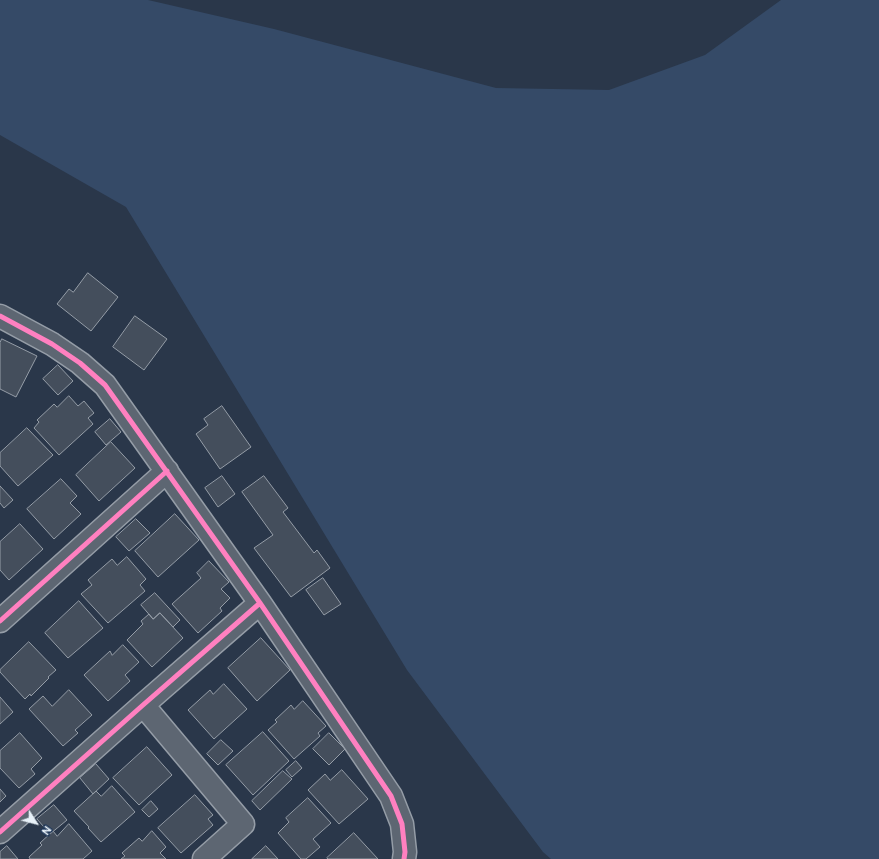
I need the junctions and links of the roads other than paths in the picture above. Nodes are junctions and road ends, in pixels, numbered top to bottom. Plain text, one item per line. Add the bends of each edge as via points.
1 (0, 316) edge
2 (167, 471) junction
3 (260, 603) junction
4 (0, 621) edge
5 (143, 705) junction
6 (0, 832) edge
7 (204, 859) edge
8 (404, 859) edge

1 - 2 street via 52,344 80,363 105,385
2 - 3 street
2 - 4 street
3 - 5 street
3 - 8 street via 391,796 402,824
5 - 6 street
5 - 7 street via 244,824

